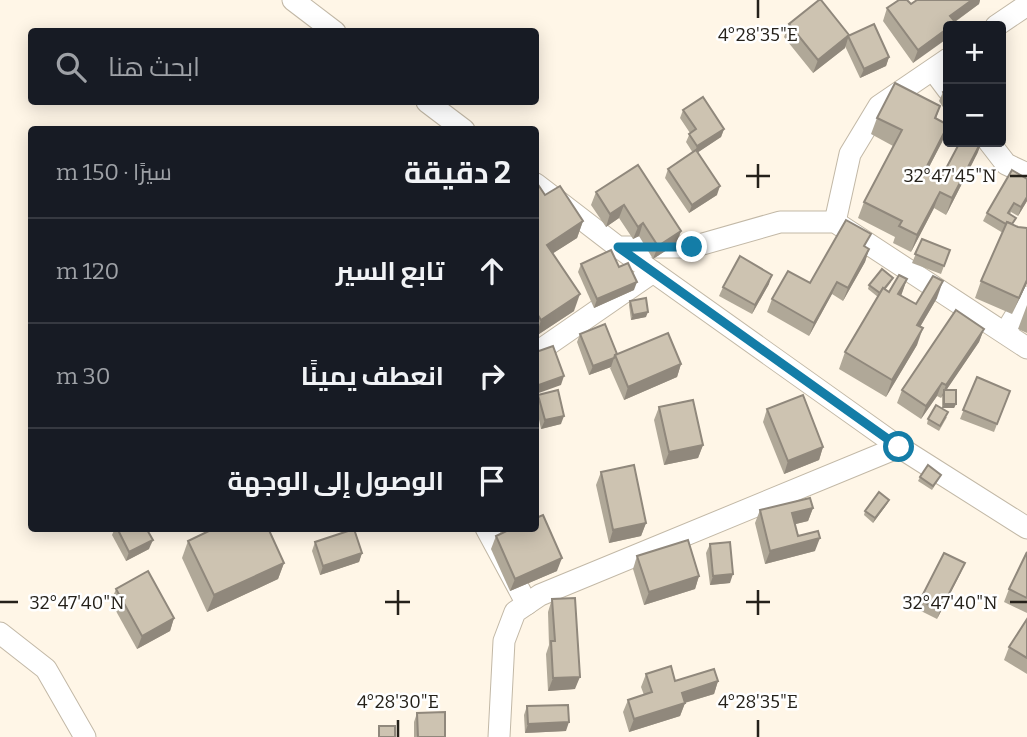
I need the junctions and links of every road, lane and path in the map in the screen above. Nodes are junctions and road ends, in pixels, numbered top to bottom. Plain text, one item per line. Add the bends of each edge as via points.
1 (293, 0) edge
2 (1019, 5) edge
3 (1001, 21) edge
4 (330, 28) edge
5 (940, 64) edge
6 (946, 84) edge
7 (431, 105) edge
8 (459, 126) edge
9 (993, 147) edge
10 (1027, 174) edge
11 (539, 186) edge
12 (835, 222) junction
13 (618, 247) junction
14 (653, 272) junction
15 (1027, 298) edge
16 (1005, 333) junction
17 (1027, 348) edge
18 (539, 351) edge
19 (899, 447) junction
20 (1027, 528) edge
21 (487, 532) edge
22 (527, 604) junction
23 (0, 633) edge
24 (85, 737) edge
25 (499, 737) edge

1 - 4 street
2 - 3 street
5 - 6 street
5 - 12 street via 879,106 850,154
7 - 8 street
9 - 10 street via 1006,164
11 - 13 street
12 - 13 street via 780,222 692,247
12 - 16 street
13 - 14 street
14 - 18 street
14 - 19 street
15 - 16 street
16 - 17 street
19 - 20 street
19 - 22 street
21 - 22 street
22 - 25 street via 515,612 504,641
23 - 24 street via 46,669

